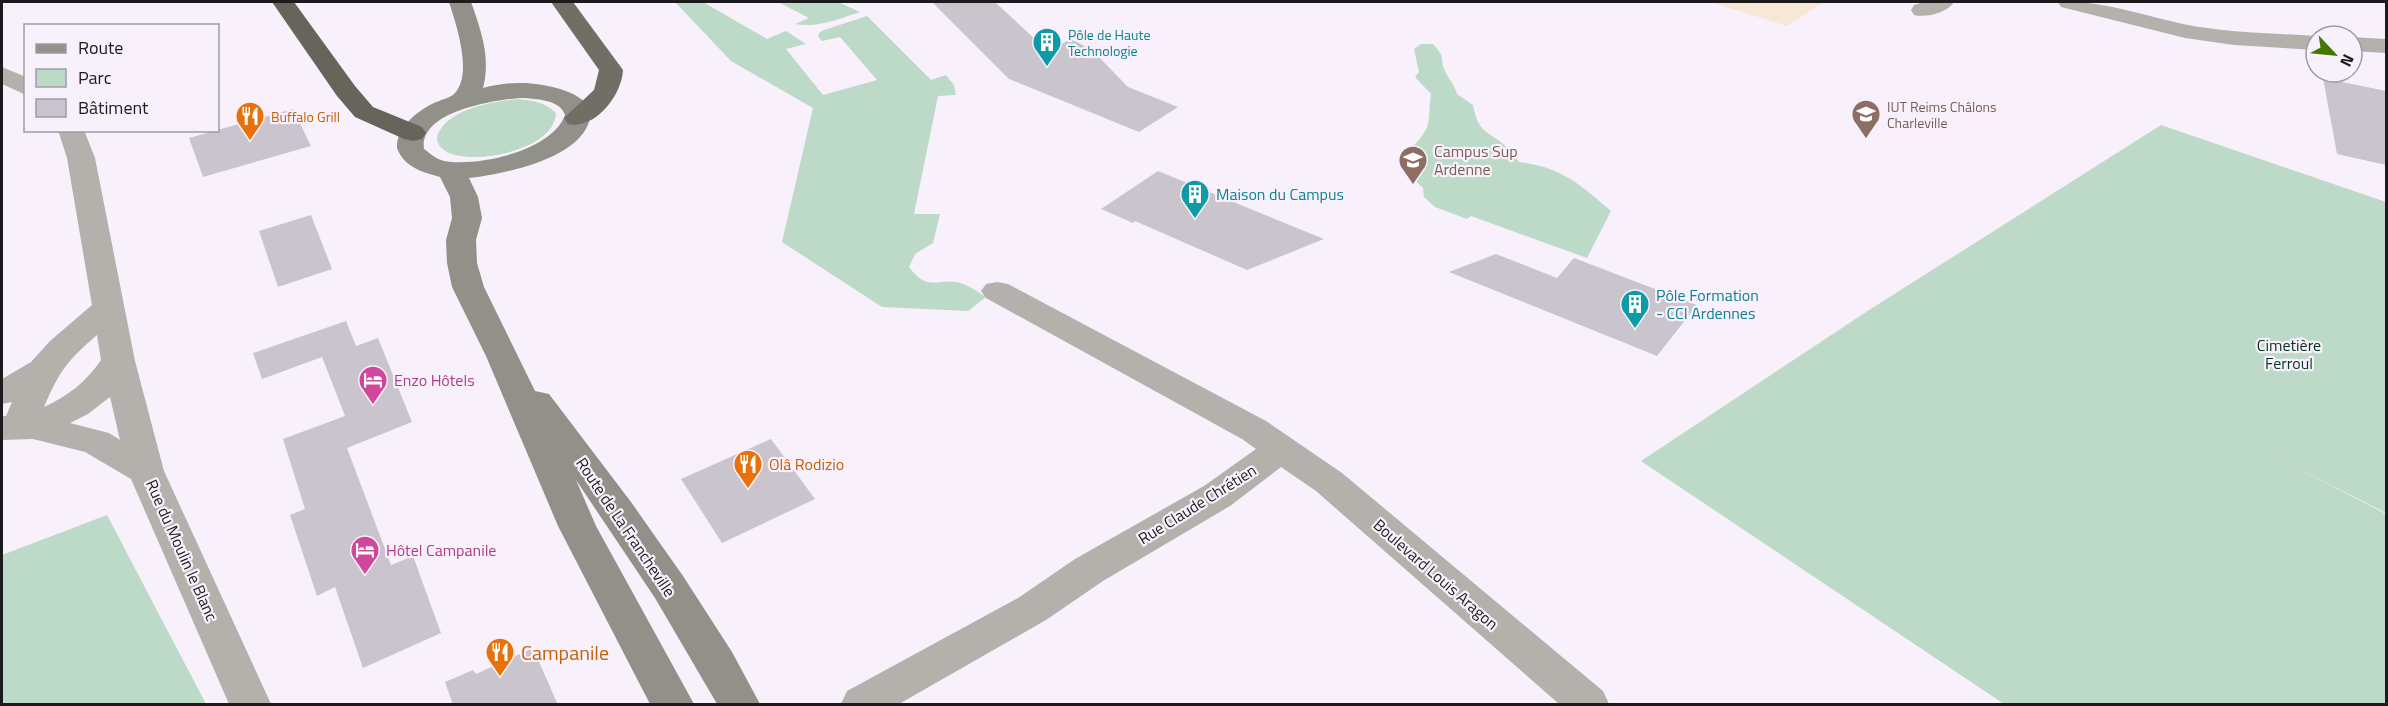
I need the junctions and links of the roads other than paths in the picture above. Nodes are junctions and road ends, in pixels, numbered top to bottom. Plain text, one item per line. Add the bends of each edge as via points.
1 (283, 2) edge
2 (460, 2) edge
3 (562, 2) edge
4 (1943, 2) edge
5 (2068, 2) edge
6 (1922, 10) dead end
7 (2304, 41) edge
8 (2364, 45) edge
9 (2386, 46) edge
10 (475, 51) junction
11 (2, 74) edge
12 (24, 87) edge
13 (520, 90) junction
14 (464, 100) junction
15 (577, 118) junction
16 (72, 132) edge
17 (413, 133) junction
18 (525, 159) junction
19 (451, 170) junction
20 (467, 218) junction
21 (997, 291) dead end
22 (108, 309) junction
23 (503, 356) junction
24 (118, 361) junction
25 (43, 370) junction
26 (2, 393) edge
27 (17, 428) edge
28 (1282, 448) junction
29 (146, 471) junction
30 (250, 705) edge
31 (672, 705) edge
32 (739, 705) edge
33 (862, 705) edge
34 (1588, 705) edge

1 - 17 highway via 364,112
2 - 10 main road
3 - 15 highway via 611,70 612,81 601,99
4 - 6 street
5 - 7 street via 2185,31
8 - 9 street
10 - 13 main road via 505,82
10 - 14 main road via 473,77
11 - 12 street
13 - 14 main road
13 - 15 main road via 564,97 575,106
14 - 17 main road via 442,110
15 - 18 main road via 561,140
16 - 22 street via 81,158
17 - 19 main road via 409,143 420,161
18 - 19 main road via 475,170
18 - 20 main road via 504,175
19 - 20 main road, Route de La Francheville via 464,197
20 - 23 main road, Route de La Francheville via 462,263 468,287
21 - 28 street
22 - 24 street
22 - 25 street via 62,348
23 - 31 main road, Route de La Francheville via 577,526
23 - 32 main road, Route de La Francheville via 616,507 718,664
24 - 27 street via 100,387 76,406
24 - 29 street
25 - 26 street
25 - 27 street
27 - 29 street, Rue du Moulin le Blanc via 96,442
28 - 33 street, Rue Claude Chrétien via 1217,496 1089,570 1032,609
28 - 34 street, Boulevard Louis Aragon via 1329,482
29 - 30 street, Rue du Moulin le Blanc

